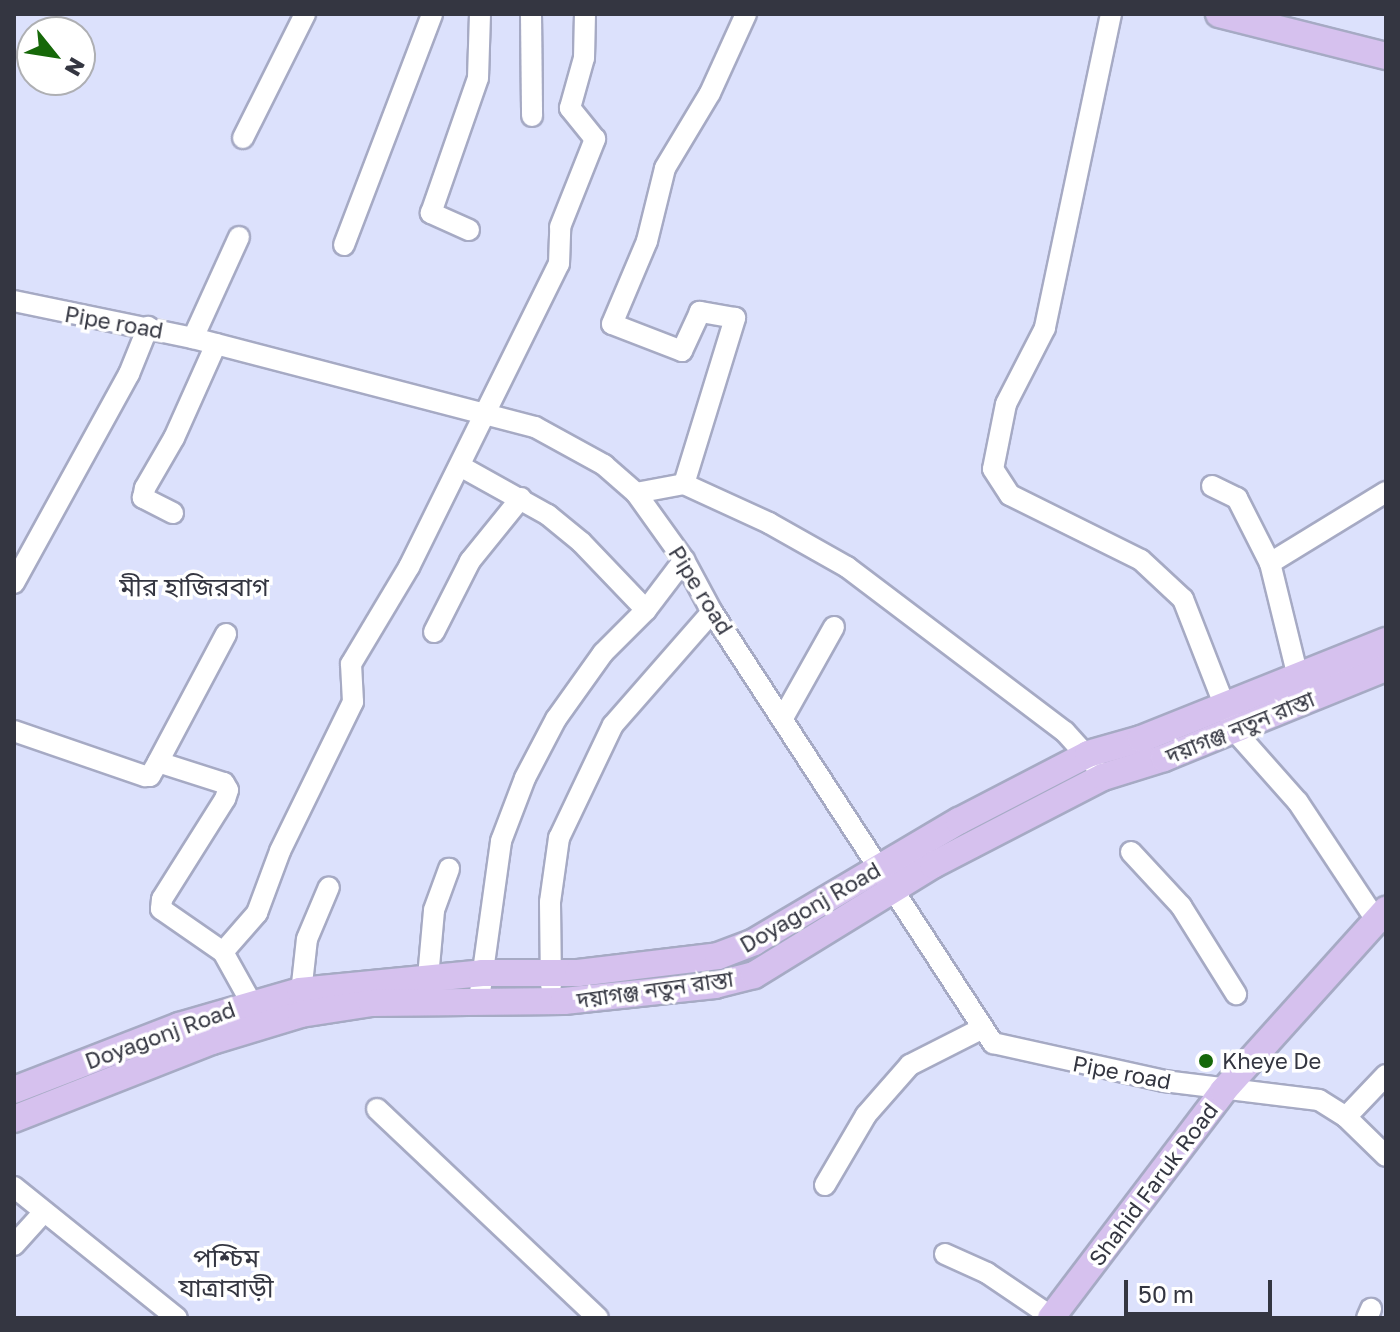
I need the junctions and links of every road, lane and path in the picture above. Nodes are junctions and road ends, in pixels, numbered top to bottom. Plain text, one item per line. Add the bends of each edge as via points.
1 (305, 14) edge
2 (432, 14) edge
3 (480, 14) edge
4 (531, 14) edge
5 (585, 14) edge
6 (746, 14) edge
7 (1111, 14) edge
8 (1219, 14) edge
9 (1386, 56) edge
10 (532, 116) dead end
11 (243, 138) dead end
12 (469, 230) dead end
13 (239, 237) dead end
14 (344, 245) dead end
15 (14, 301) edge
16 (148, 327) junction
17 (193, 338) junction
18 (216, 344) junction
19 (482, 415) junction
20 (460, 466) junction
21 (684, 484) junction
22 (1212, 486) dead end
23 (1386, 492) edge
24 (636, 493) junction
25 (521, 498) junction
26 (173, 513) dead end
27 (684, 560) junction
28 (1270, 563) junction
29 (14, 583) edge
30 (646, 610) junction
31 (712, 612) junction
32 (834, 627) dead end
33 (434, 632) dead end
34 (226, 634) dead end
35 (1386, 641) edge
36 (1386, 668) edge
37 (1331, 676) junction
38 (1301, 688) junction
39 (1222, 706) junction
40 (784, 716) junction
41 (1234, 730) junction
42 (14, 731) edge
43 (1088, 754) junction
44 (158, 762) junction
45 (1103, 777) junction
46 (1131, 852) dead end
47 (449, 869) dead end
48 (887, 878) junction
49 (329, 887) dead end
50 (1381, 915) edge
51 (223, 952) junction
52 (482, 973) junction
53 (551, 988) junction
54 (427, 989) junction
55 (1236, 994) dead end
56 (479, 1000) junction
57 (300, 1002) junction
58 (257, 1014) junction
59 (981, 1029) junction
60 (1386, 1075) edge
61 (14, 1090) edge
62 (1223, 1091) junction
63 (377, 1109) dead end
64 (1346, 1117) junction
65 (14, 1119) edge
66 (1386, 1156) edge
67 (825, 1185) dead end
68 (14, 1187) edge
69 (43, 1213) junction
70 (14, 1245) edge
71 (945, 1254) dead end
72 (1052, 1317) edge
73 (177, 1318) edge
74 (598, 1318) edge

1 - 11 street
2 - 14 street
3 - 12 street via 478,78 431,213
4 - 10 street
5 - 19 street via 584,58 570,108 593,133 593,147 560,227 559,264
6 - 21 street via 710,93 665,168 647,241 612,324 682,351 700,312 735,318
7 - 39 street via 1045,328 1006,404 993,469 1010,495 1141,560 1183,599
8 - 9 main road
13 - 17 street
15 - 16 street, Pipe road
16 - 17 street, Pipe road
16 - 29 street via 129,374
17 - 18 street, Pipe road
18 - 19 street, Pipe road
18 - 26 street via 145,488 143,498
19 - 20 street
19 - 24 street, Pipe road via 535,427 604,465
20 - 25 street
20 - 51 street via 351,664 353,702 280,851 257,913
21 - 24 street
21 - 43 street via 847,567
22 - 28 street via 1237,498
23 - 28 street
24 - 27 street, Pipe road
25 - 30 street via 581,542
25 - 33 street via 470,561
27 - 30 street
27 - 31 street, Pipe road
28 - 38 street
30 - 52 street via 603,653 556,719 525,778 501,841
31 - 40 street, Pipe road
31 - 53 street via 613,725 559,838 550,902
32 - 40 street
34 - 44 street
35 - 37 main road
36 - 37 main road, দয়াগঞ্জ নতুন রাস্তা
37 - 38 main road, দয়াগঞ্জ নতুন রাস্তা
38 - 39 main road, Doyagonj Road
38 - 41 main road, দয়াগঞ্জ নতুন রাস্তা
39 - 41 street
39 - 43 main road, Doyagonj Road
40 - 48 street, Pipe road
41 - 45 main road, দয়াগঞ্জ নতুন রাস্তা
41 - 50 street via 1298,802
42 - 44 street via 145,776
43 - 45 street
43 - 48 main road, Doyagonj Road
44 - 51 street via 182,766 228,790 162,899 161,909
45 - 48 main road, দয়াগঞ্জ নতুন রাস্তা
46 - 55 street via 1181,906
47 - 54 street via 434,910
48 - 53 main road, দয়াগঞ্জ নতুন রাস্তা via 754,975 715,985
48 - 59 street, Pipe road
49 - 57 street via 307,939
50 - 62 main road, Shahid Faruk Road
51 - 58 street
52 - 53 main road
52 - 54 main road
52 - 56 street
53 - 56 main road, দয়াগঞ্জ নতুন রাস্তা
54 - 56 main road, দয়াগঞ্জ নতুন রাস্তা
54 - 57 main road, দয়াগঞ্জ নতুন রাস্তা
57 - 58 main road, দয়াগঞ্জ নতুন রাস্তা
58 - 61 main road, Doyagonj Road
58 - 65 main road, দয়াগঞ্জ নতুন রাস্তা
59 - 62 street, Pipe road via 1003,1048
59 - 67 street via 910,1065 866,1115
60 - 64 street
62 - 64 street, Pipe road via 1319,1100
62 - 72 main road, Shahid Faruk Road
63 - 74 street
64 - 66 street, Pipe road
68 - 69 street
69 - 70 street
69 - 73 street
71 - 72 street via 987,1273

